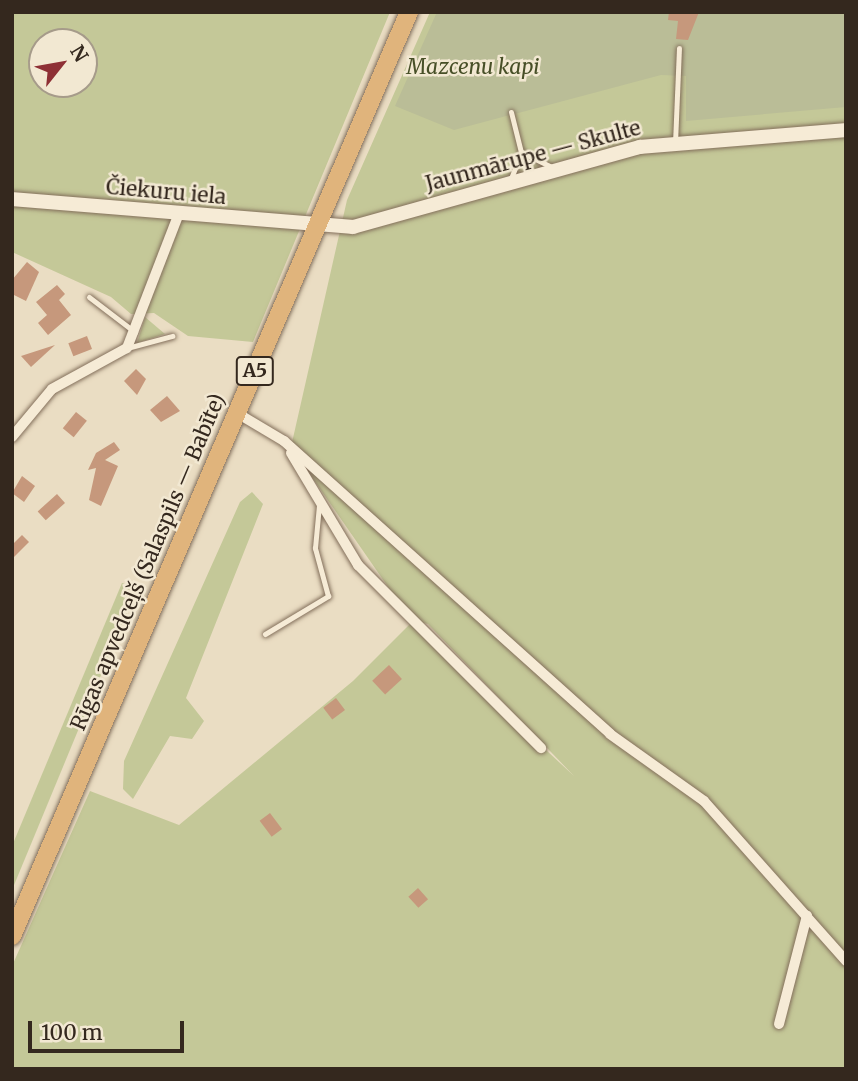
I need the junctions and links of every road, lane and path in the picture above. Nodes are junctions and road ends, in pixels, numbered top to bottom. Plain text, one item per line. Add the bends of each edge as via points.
1 (409, 12) edge
2 (679, 48) dead end
3 (511, 112) dead end
4 (846, 130) edge
5 (675, 142) junction
6 (522, 152) junction
7 (554, 169) junction
8 (510, 181) junction
9 (12, 199) edge
10 (178, 216) junction
11 (316, 228) junction
12 (89, 297) dead end
13 (135, 332) junction
14 (172, 336) dead end
15 (127, 348) junction
16 (237, 413) junction
17 (12, 437) edge
18 (284, 441) junction
19 (319, 505) junction
20 (265, 634) dead end
21 (541, 748) dead end
22 (807, 916) junction
23 (12, 936) edge
24 (846, 961) edge
25 (779, 1024) dead end

1 - 11 highway, Rīgas apvedceļš (Salaspils — Babīte) / A5
2 - 5 lane
3 - 6 lane
4 - 5 main road, Jaunmārupe — Skulte
5 - 7 main road, Jaunmārupe — Skulte
6 - 7 lane
6 - 8 lane
7 - 8 main road, Jaunmārupe — Skulte
8 - 11 main road, Jaunmārupe — Skulte via 377,221
9 - 10 main road, Čiekuru iela
10 - 11 main road, Čiekuru iela
10 - 13 street
11 - 16 highway, Rīgas apvedceļš (Salaspils — Babīte) / A5
12 - 13 lane
13 - 15 street
14 - 15 lane
15 - 17 street via 52,389
16 - 18 street
16 - 23 highway, Rīgas apvedceļš (Salaspils — Babīte) / A5
18 - 19 street
18 - 22 street via 610,734 704,800
19 - 20 lane via 315,548 328,596
19 - 21 street via 358,565
22 - 24 street
22 - 25 street

